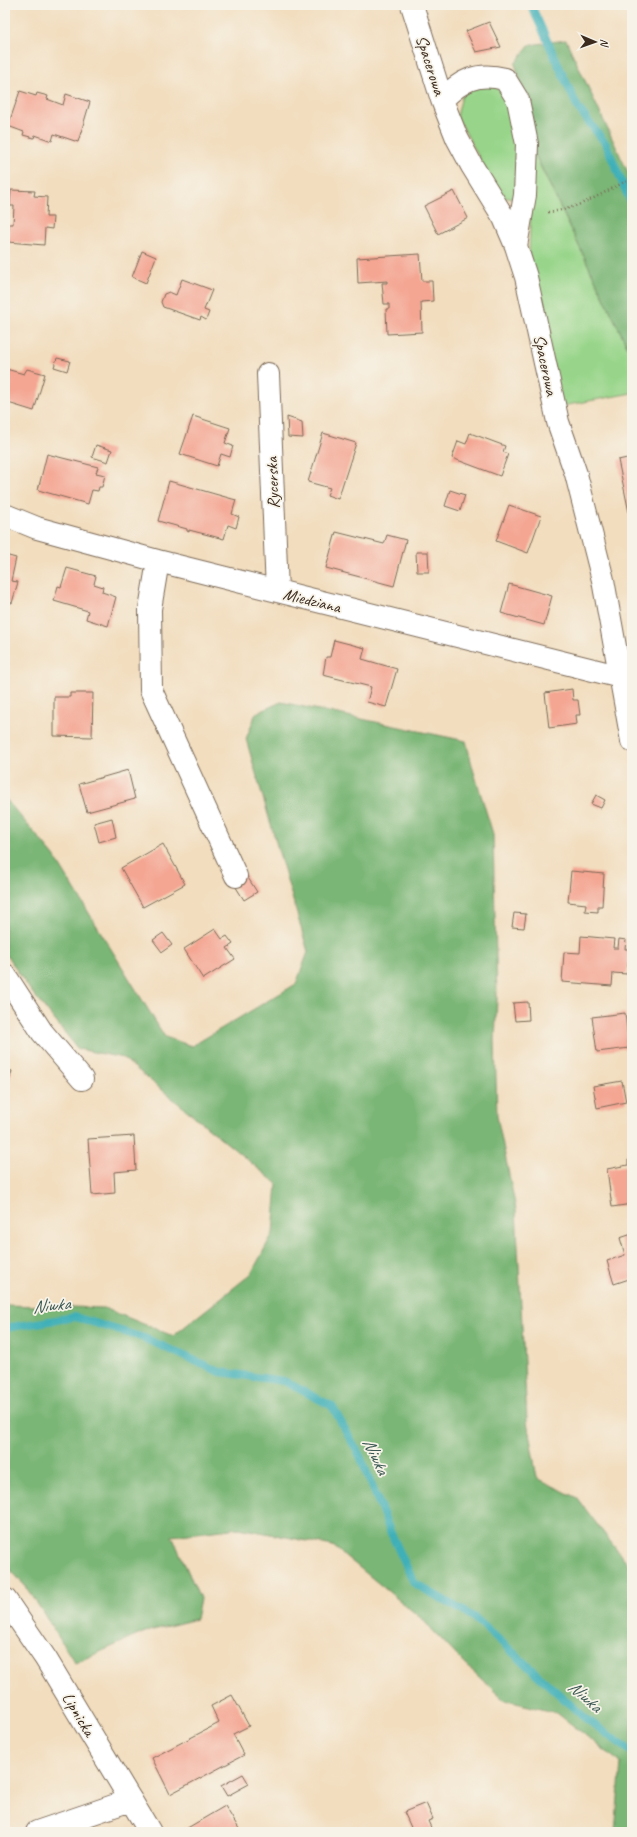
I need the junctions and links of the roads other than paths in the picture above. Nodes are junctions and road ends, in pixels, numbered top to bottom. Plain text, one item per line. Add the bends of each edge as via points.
1 (412, 5) edge
2 (442, 100) junction
3 (516, 246) junction
4 (268, 374) dead end
5 (5, 515) edge
6 (158, 561) junction
7 (276, 591) junction
8 (622, 677) junction
9 (632, 741) edge
10 (236, 876) dead end
11 (5, 975) edge
12 (82, 1079) dead end
13 (5, 1599) edge
14 (130, 1800) junction
15 (37, 1832) edge
16 (150, 1832) edge

1 - 2 street, Spacerowa
2 - 3 street, Spacerowa via 472,166 504,218
2 - 3 street via 455,86 475,77 491,76 505,80 518,100 527,144 525,195
3 - 8 street, Spacerowa via 526,277 558,422 589,518
4 - 7 street, Rycerska
5 - 6 street, Miedziana via 37,528
6 - 7 street, Miedziana
6 - 10 street via 150,609 151,690
7 - 8 street, Miedziana
8 - 9 street, Spacerowa
11 - 12 street via 42,1032
13 - 14 street, Lipnicka via 46,1659
14 - 15 street
14 - 16 street, Lipnicka

